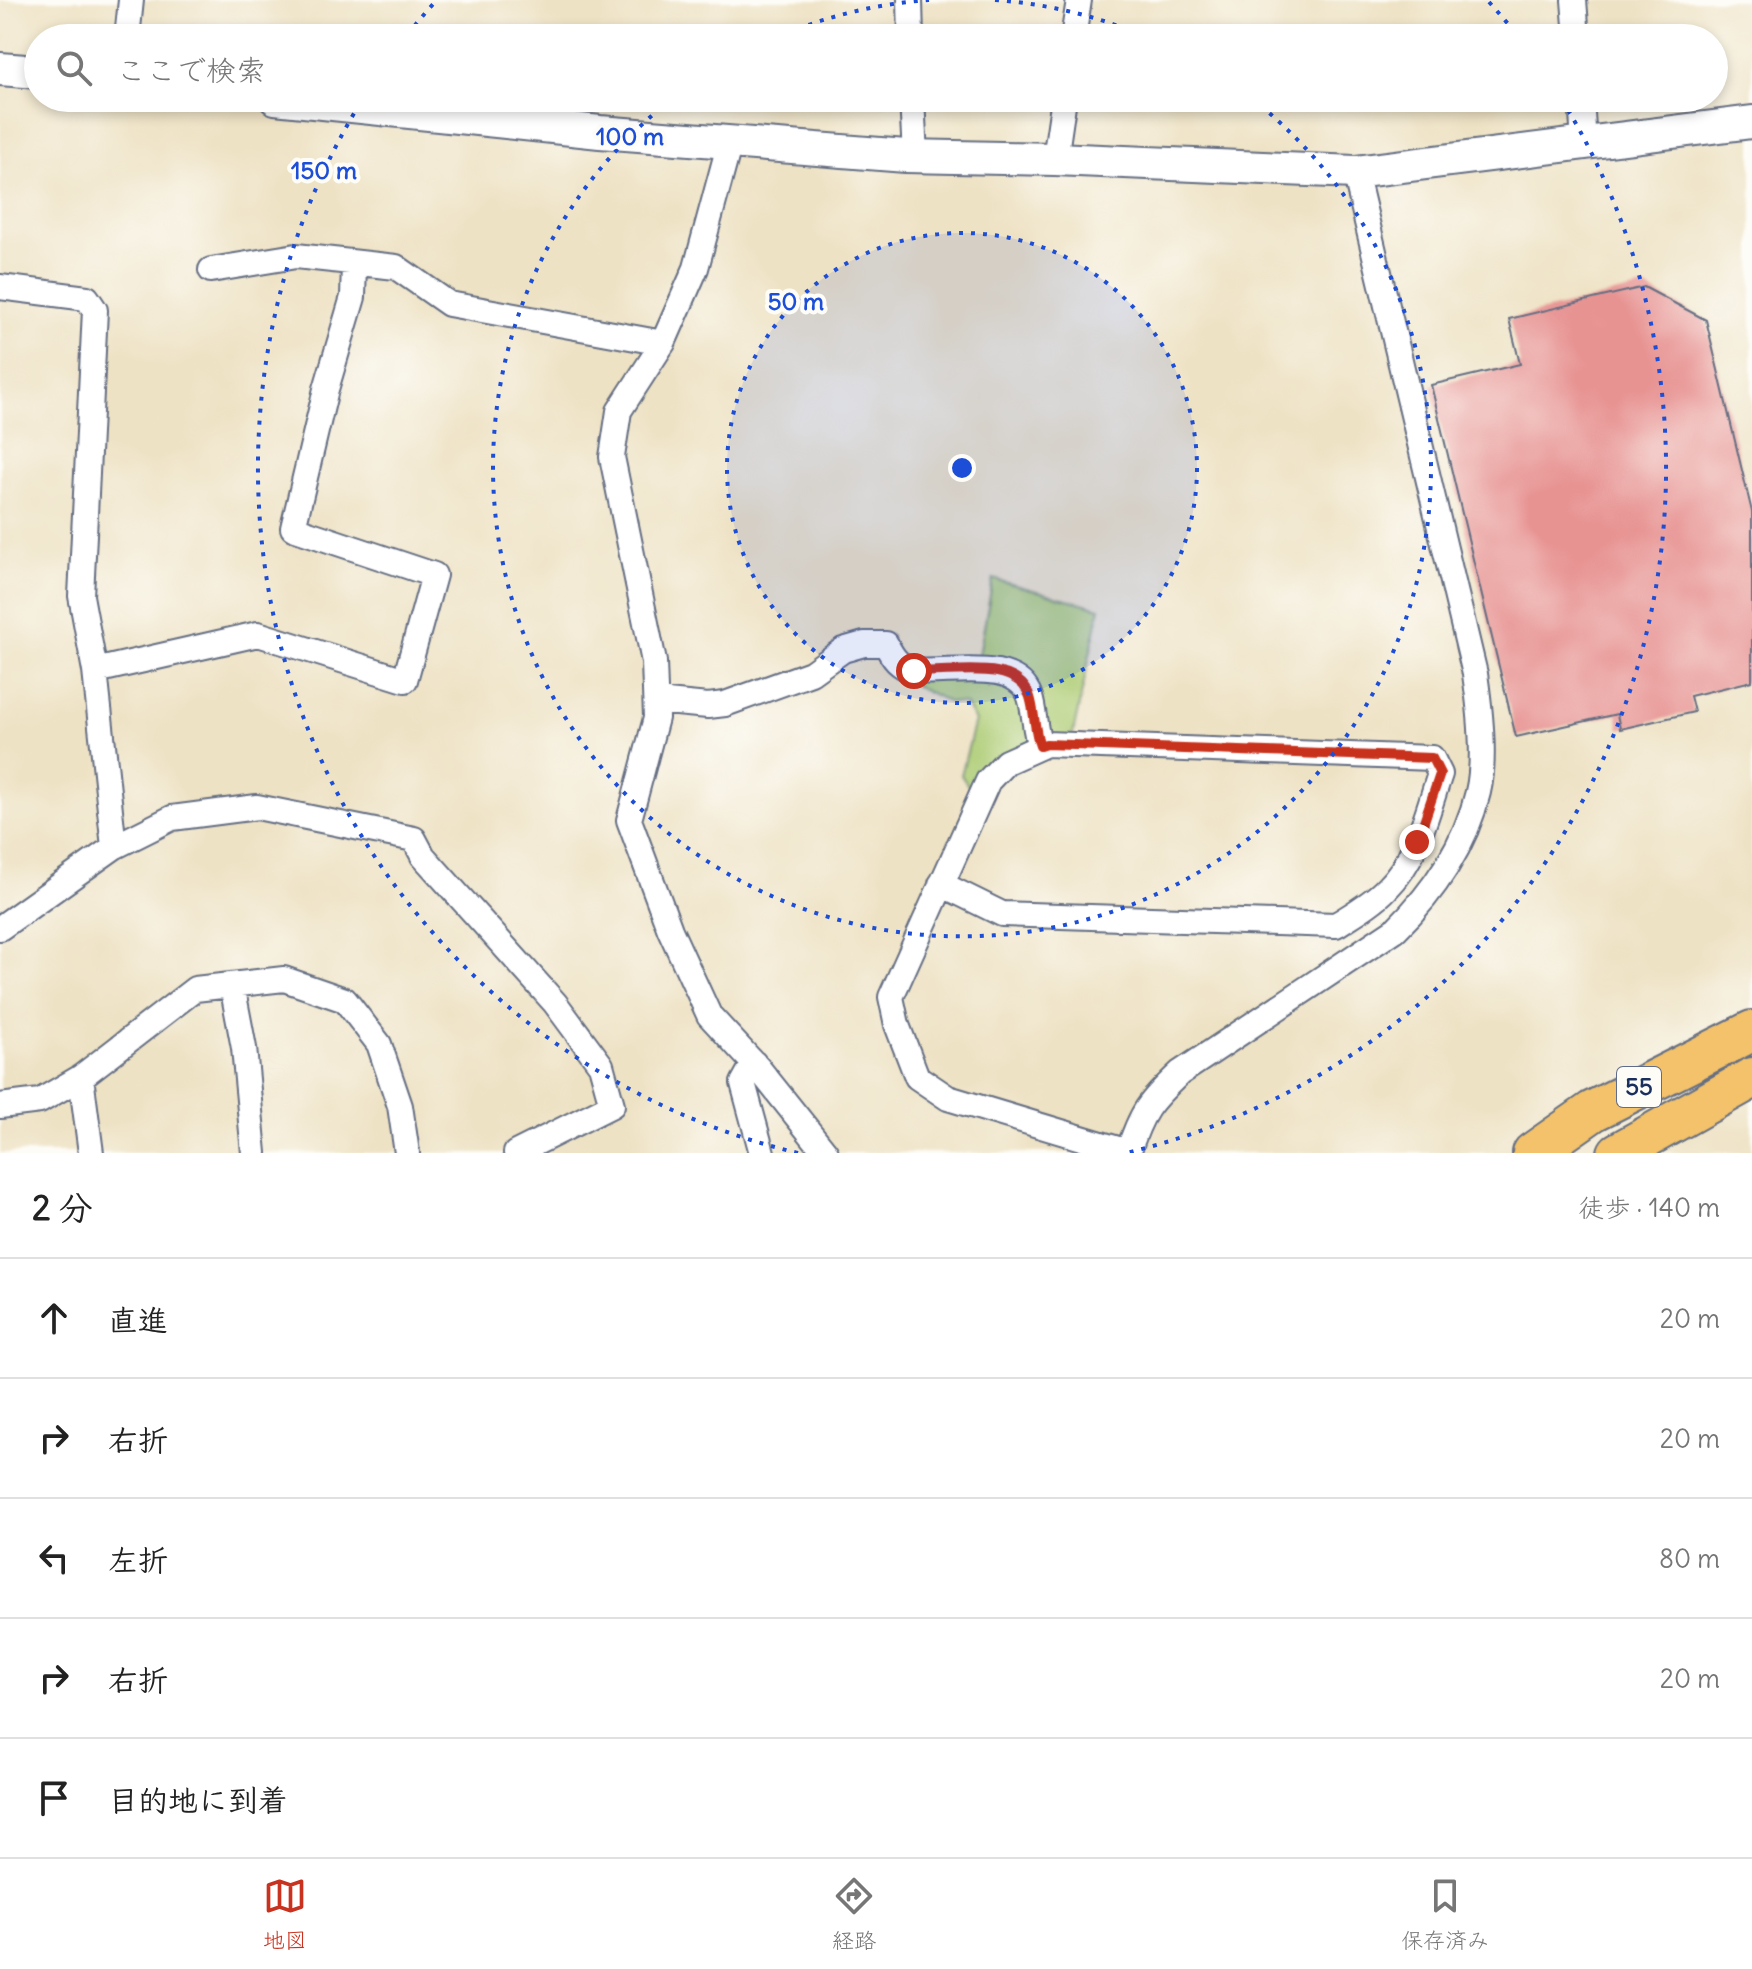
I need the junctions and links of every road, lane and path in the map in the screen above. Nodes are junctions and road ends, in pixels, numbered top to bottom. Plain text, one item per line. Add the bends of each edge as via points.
1 (131, 0) edge
2 (910, 0) edge
3 (1079, 0) edge
4 (1574, 0) edge
5 (128, 24) edge
6 (911, 24) edge
7 (1075, 24) edge
8 (1576, 24) edge
9 (0, 69) edge
10 (24, 71) edge
11 (409, 112) edge
12 (913, 112) edge
13 (1062, 112) edge
14 (1582, 112) edge
15 (1752, 122) edge
16 (730, 142) junction
17 (1584, 144) junction
18 (915, 156) junction
19 (1055, 159) junction
20 (1355, 172) junction
21 (354, 264) junction
22 (211, 270) dead end
23 (0, 287) edge
24 (663, 343) junction
25 (95, 671) junction
26 (656, 701) junction
27 (1040, 746) junction
28 (114, 847) junction
29 (941, 884) junction
30 (0, 928) edge
31 (232, 985) junction
32 (1752, 1031) edge
33 (754, 1063) junction
34 (81, 1077) junction
35 (1752, 1078) edge
36 (0, 1106) edge
37 (91, 1153) edge
38 (254, 1153) edge
39 (407, 1153) edge
40 (516, 1153) edge
41 (762, 1153) edge
42 (826, 1153) edge
43 (1128, 1153) edge
44 (1533, 1153) edge
45 (1618, 1153) edge

1 - 5 street
2 - 6 street
3 - 7 street
4 - 8 street
9 - 10 street
11 - 16 street
12 - 18 street
13 - 19 street
14 - 17 street
15 - 17 street
16 - 18 street
16 - 24 street via 696,268
17 - 20 street
18 - 19 street
19 - 20 street
20 - 43 street via 1475,674 1481,715 1479,790 1449,863 1420,906 1396,929 1180,1073 1150,1101
21 - 22 street via 296,256
21 - 24 street via 396,267 449,304
21 - 25 street via 353,297 293,528 434,575 405,680 258,634
23 - 25 street via 87,298 95,310 81,596
24 - 26 street via 619,411 612,457 654,662
25 - 28 street
26 - 27 street via 725,704 811,673 843,650 886,644 893,659 914,671 993,671 1022,682
26 - 33 street via 629,820 709,1015
27 - 29 street via 1006,762 988,781
27 - 29 street via 1432,758 1440,774 1417,842 1388,888 1336,925 1002,914
28 - 30 street
28 - 40 street via 172,818 257,807 414,839 423,856 555,1003 601,1065 612,1105
29 - 43 street via 891,997 917,1077 948,1098
31 - 34 street via 195,989
31 - 38 street
31 - 39 street via 284,979 345,1000 379,1044 400,1106
32 - 44 main road, 55 via 1593,1111
33 - 41 street via 743,1083
33 - 42 street
34 - 36 street via 40,1101
34 - 37 street
35 - 45 main road, 55

